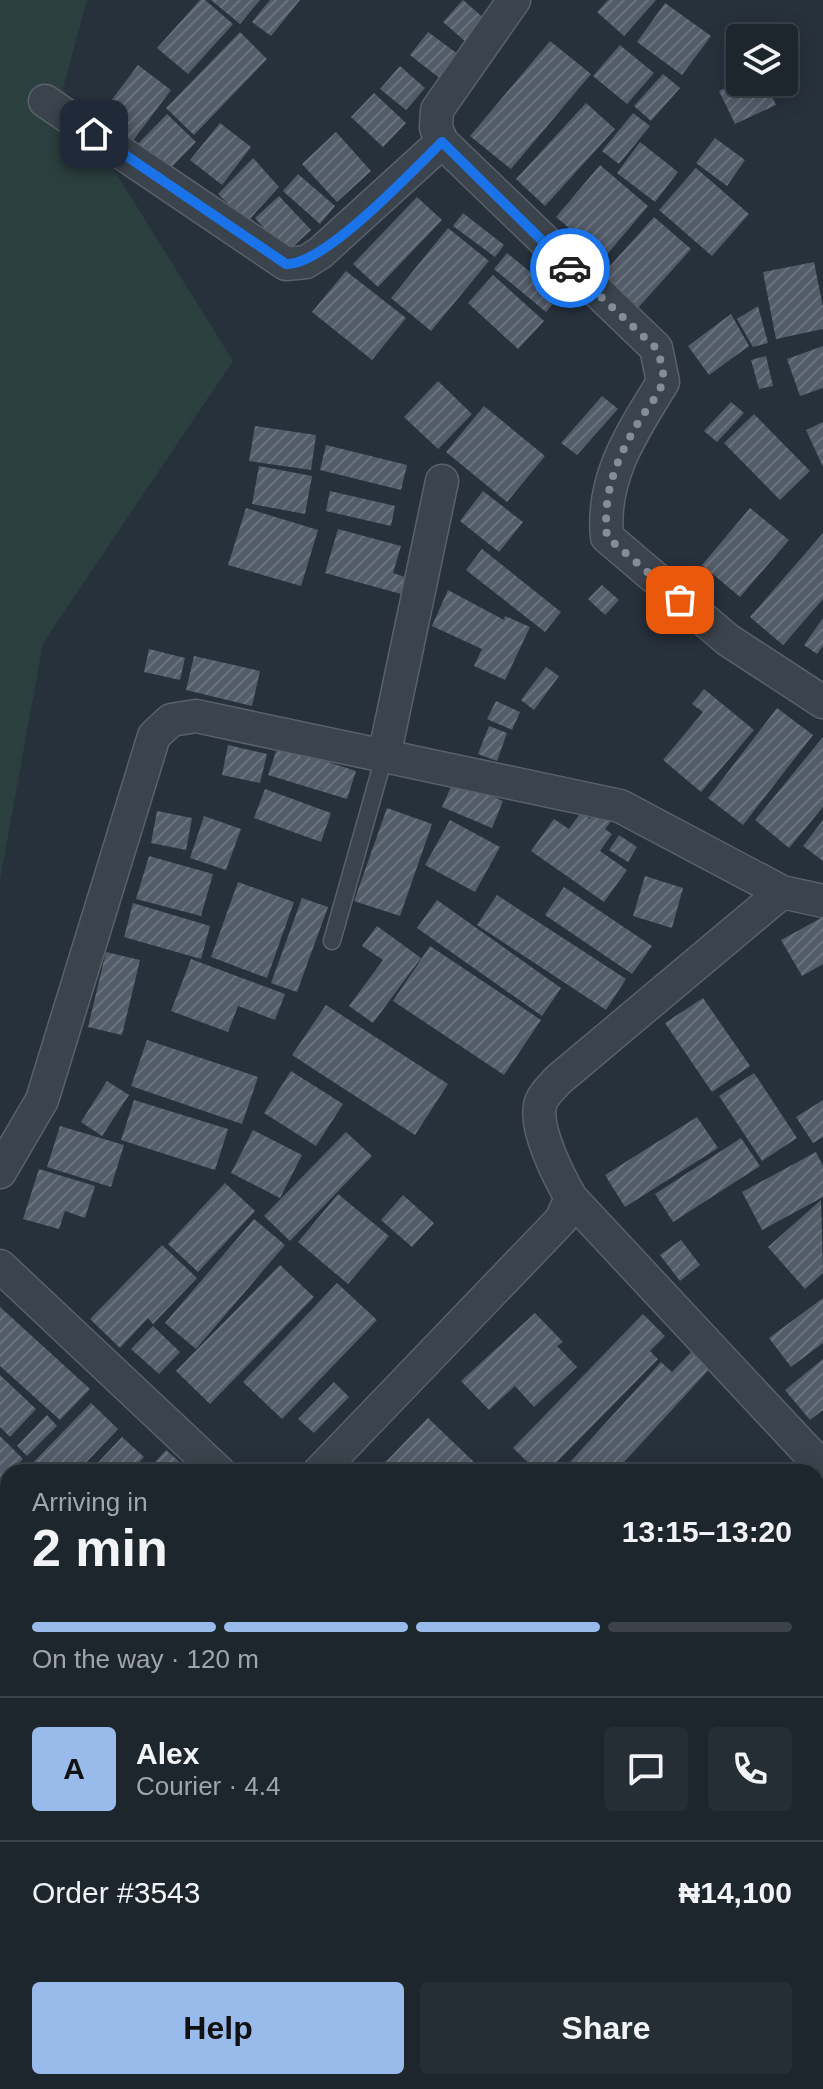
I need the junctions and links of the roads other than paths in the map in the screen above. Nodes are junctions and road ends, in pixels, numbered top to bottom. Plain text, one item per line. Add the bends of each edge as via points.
1 (514, 0) edge
2 (45, 101) dead end
3 (442, 142) junction
4 (442, 481) dead end
5 (823, 702) edge
6 (384, 757) junction
7 (782, 892) junction
8 (823, 901) edge
9 (332, 941) dead end
10 (0, 1172) edge
11 (571, 1198) junction
12 (0, 1266) edge
13 (210, 1464) edge
14 (327, 1464) edge
15 (819, 1464) edge

1 - 3 street via 437,110
2 - 3 street via 286,264 306,262 320,253
3 - 5 street via 656,348 663,382 614,471 605,516 607,537 728,640
4 - 6 street
6 - 7 street via 620,806
6 - 9 lane
6 - 10 street via 196,716 171,720 154,736 42,1100
7 - 8 street
7 - 11 street via 558,1080 540,1103 540,1123
11 - 14 street via 561,1220
11 - 15 street
12 - 13 street

